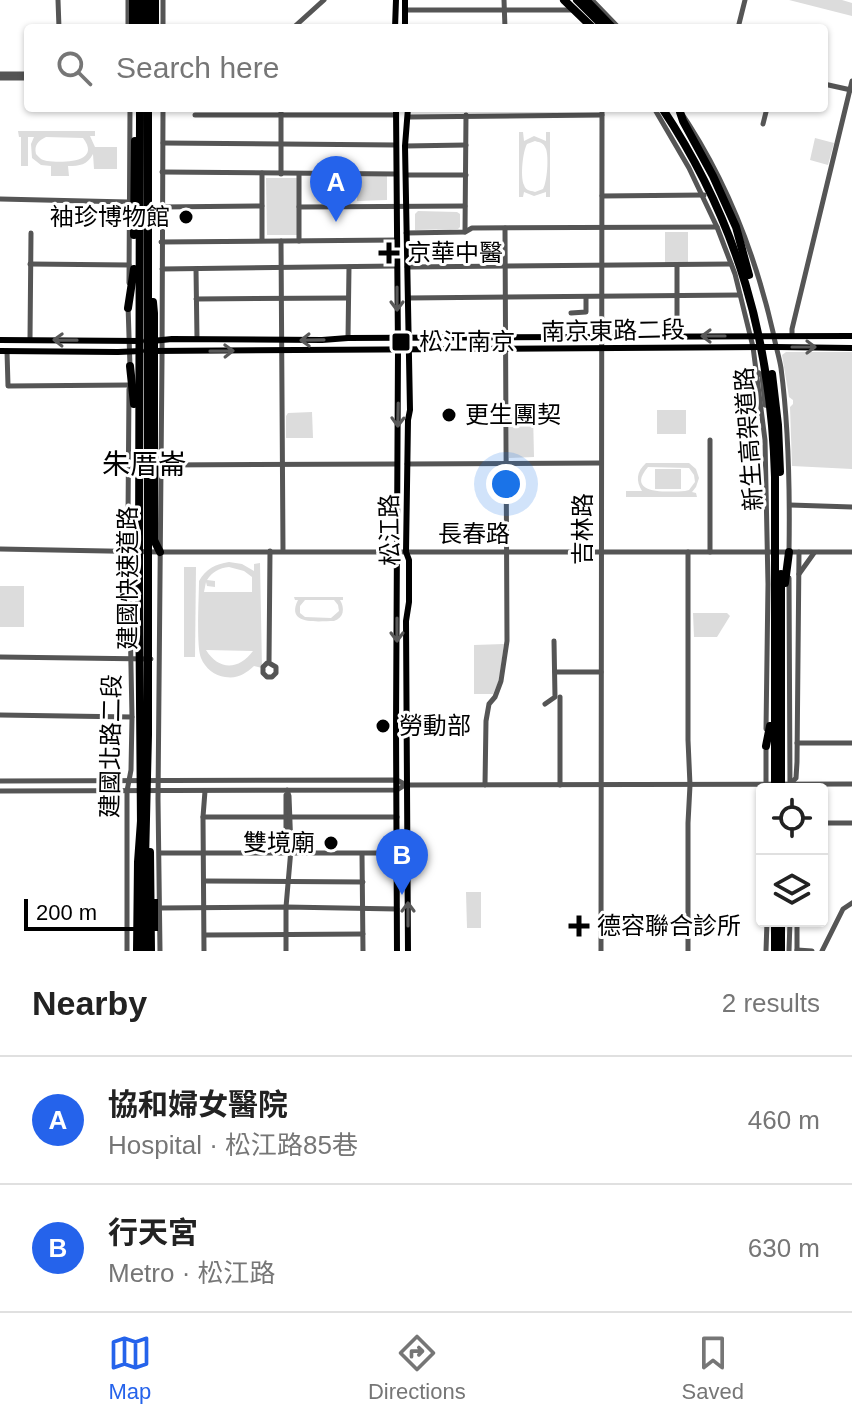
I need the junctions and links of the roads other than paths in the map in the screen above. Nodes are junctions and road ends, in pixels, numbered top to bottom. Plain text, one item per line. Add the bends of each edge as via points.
1 (58, 0) edge
2 (130, 0) edge
3 (140, 0) edge
4 (148, 0) edge
5 (155, 0) edge
6 (163, 0) edge
7 (324, 0) edge
8 (396, 0) edge
9 (405, 0) edge
10 (504, 0) edge
11 (565, 0) edge
12 (577, 0) edge
13 (589, 0) edge
14 (745, 0) edge
15 (405, 10) junction
16 (505, 10) junction
17 (571, 10) junction
18 (59, 24) edge
19 (133, 24) edge
20 (134, 24) edge
21 (154, 24) edge
22 (155, 24) edge
23 (156, 24) edge
24 (297, 24) edge
25 (395, 24) edge
26 (405, 24) edge
27 (505, 24) edge
28 (588, 24) edge
29 (589, 24) edge
30 (601, 24) edge
31 (610, 24) edge
32 (615, 24) edge
33 (739, 24) edge
34 (0, 76) edge
35 (24, 76) edge
36 (852, 81) edge
37 (828, 85) edge
38 (851, 90) edge
39 (130, 112) edge
40 (139, 112) edge
41 (139, 112) edge
42 (148, 112) edge
43 (163, 112) edge
44 (259, 112) edge
45 (280, 112) edge
46 (396, 112) edge
47 (408, 112) edge
48 (504, 112) edge
49 (602, 112) edge
50 (661, 112) edge
51 (662, 112) edge
52 (766, 112) edge
53 (680, 114) edge
54 (195, 115) dead end
55 (466, 115) junction
56 (504, 116) junction
57 (408, 117) junction
58 (763, 124) dead end
59 (163, 143) junction
60 (281, 144) junction
61 (396, 145) junction
62 (466, 145) junction
63 (405, 146) junction
64 (162, 172) junction
65 (262, 173) junction
66 (281, 174) junction
67 (299, 174) junction
68 (396, 174) junction
69 (406, 175) junction
70 (466, 175) junction
71 (703, 194) junction
72 (602, 196) junction
73 (0, 199) edge
74 (128, 202) junction
75 (262, 206) junction
76 (406, 206) junction
77 (465, 206) junction
78 (161, 207) junction
79 (299, 207) junction
80 (396, 207) junction
81 (735, 215) junction
82 (723, 220) junction
83 (602, 227) junction
84 (717, 227) junction
85 (505, 228) junction
86 (465, 232) junction
87 (31, 233) dead end
88 (406, 233) junction
89 (262, 240) junction
90 (397, 240) junction
91 (281, 241) junction
92 (299, 241) junction
93 (161, 242) junction
94 (728, 254) junction
95 (30, 264) junction
96 (731, 264) junction
97 (129, 265) junction
98 (601, 265) junction
99 (677, 265) junction
100 (396, 266) junction
101 (505, 266) junction
102 (349, 267) junction
103 (407, 267) junction
104 (281, 268) junction
105 (162, 269) junction
106 (196, 269) junction
107 (148, 273) junction
108 (735, 274) junction
109 (747, 278) junction
110 (740, 295) junction
111 (677, 296) junction
112 (505, 297) junction
113 (586, 297) junction
114 (601, 297) junction
115 (348, 298) junction
116 (408, 298) junction
117 (196, 299) junction
118 (281, 299) junction
119 (765, 299) junction
120 (128, 308) junction
121 (571, 313) dead end
122 (601, 336) junction
123 (677, 336) junction
124 (751, 336) junction
125 (773, 336) junction
126 (792, 336) junction
127 (852, 336) edge
128 (398, 337) junction
129 (408, 337) junction
130 (505, 337) junction
131 (348, 338) junction
132 (197, 339) junction
133 (0, 340) edge
134 (30, 340) junction
135 (129, 340) junction
136 (281, 340) junction
137 (163, 341) junction
138 (753, 347) junction
139 (776, 347) junction
140 (601, 348) junction
141 (852, 348) edge
142 (505, 349) junction
143 (281, 350) junction
144 (398, 350) junction
145 (408, 350) junction
146 (4, 351) edge
147 (129, 351) junction
148 (162, 351) junction
149 (130, 366) junction
150 (756, 369) junction
151 (129, 385) junction
152 (784, 406) junction
153 (710, 440) dead end
154 (505, 463) junction
155 (601, 463) junction
156 (397, 464) junction
157 (407, 464) junction
158 (161, 465) junction
159 (282, 465) junction
160 (788, 470) junction
161 (776, 474) junction
162 (766, 501) junction
163 (790, 505) junction
164 (852, 507) edge
165 (0, 549) edge
166 (129, 550) junction
167 (270, 551) junction
168 (283, 551) junction
169 (505, 551) junction
170 (160, 552) junction
171 (397, 552) junction
172 (406, 552) junction
173 (601, 552) junction
174 (688, 552) junction
175 (710, 552) junction
176 (767, 552) junction
177 (794, 552) junction
178 (815, 552) junction
179 (852, 552) edge
180 (139, 577) junction
181 (797, 578) junction
182 (554, 641) dead end
183 (0, 657) edge
184 (131, 658) junction
185 (159, 659) junction
186 (555, 672) junction
187 (601, 672) junction
188 (270, 685) dead end
189 (560, 697) dead end
190 (545, 704) dead end
191 (0, 715) edge
192 (132, 717) junction
193 (781, 742) junction
194 (797, 743) junction
195 (852, 743) edge
196 (766, 746) junction
197 (158, 780) junction
198 (397, 780) junction
199 (0, 781) edge
200 (130, 782) junction
201 (769, 783) edge
202 (769, 783) edge
203 (786, 783) edge
204 (787, 783) edge
205 (791, 783) edge
206 (852, 784) edge
207 (406, 785) junction
208 (485, 785) junction
209 (560, 785) junction
210 (601, 785) junction
211 (690, 785) junction
212 (828, 785) edge
213 (756, 787) edge
214 (287, 790) junction
215 (397, 790) junction
216 (0, 791) edge
217 (127, 791) junction
218 (205, 791) junction
219 (158, 792) junction
220 (144, 812) junction
221 (203, 817) junction
222 (288, 817) junction
223 (397, 817) junction
224 (828, 823) edge
225 (852, 823) edge
226 (160, 853) junction
227 (203, 853) junction
228 (289, 853) junction
229 (397, 853) junction
230 (362, 854) junction
231 (289, 880) junction
232 (204, 881) junction
233 (363, 882) junction
234 (852, 903) edge
235 (286, 907) junction
236 (160, 908) junction
237 (205, 908) junction
238 (363, 909) junction
239 (397, 909) junction
240 (767, 927) edge
241 (776, 927) edge
242 (780, 927) edge
243 (790, 927) edge
244 (796, 927) edge
245 (363, 934) junction
246 (206, 935) junction
247 (286, 935) junction
248 (127, 951) edge
249 (143, 951) edge
250 (160, 951) edge
251 (204, 951) edge
252 (286, 951) edge
253 (363, 951) edge
254 (397, 951) edge
255 (408, 951) edge
256 (601, 951) edge
257 (688, 951) edge
258 (766, 951) edge
259 (778, 951) edge
260 (792, 951) edge
261 (809, 951) edge
262 (822, 951) edge

1 - 18 street
2 - 19 highway
3 - 20 highway
4 - 21 highway
5 - 22 highway
6 - 23 street
7 - 24 street
8 - 25 main road
9 - 15 main road
10 - 16 street
11 - 17 street
11 - 29 highway
12 - 30 highway
13 - 31 highway
13 - 32 street
14 - 33 street
15 - 16 street
15 - 26 main road
16 - 17 street
16 - 27 street
17 - 28 street
34 - 35 street
36 - 38 street
37 - 38 street
38 - 126 street
39 - 74 street, 建國北路二段
40 - 120 highway via 134,277
41 - 180 highway, 建國快速道路
42 - 107 highway, 建國快速道路
43 - 59 street, 建國北路二段
44 - 54 street
45 - 60 street
46 - 61 main road, 松江路
47 - 57 main road, 松江路
48 - 56 street
49 - 56 street
49 - 72 street, 吉林路
50 - 71 street
51 - 109 highway, 新生高架道路 via 702,164
52 - 58 street
53 - 81 street via 708,157
53 - 109 highway via 736,227
55 - 56 street
55 - 57 street
55 - 62 street
57 - 63 main road, 松江路
59 - 60 street
59 - 64 street, 建國北路二段
60 - 61 street
60 - 66 street
61 - 68 main road, 松江路
62 - 63 street
62 - 70 street
63 - 69 main road, 松江路
64 - 65 street
64 - 78 street, 建國北路二段
65 - 66 street
65 - 75 street
66 - 67 street
67 - 68 street
67 - 79 street
68 - 80 main road, 松江路
69 - 70 street
69 - 76 main road, 松江路
70 - 77 street
71 - 72 street
71 - 82 street
71 - 84 street
72 - 83 street, 吉林路
73 - 74 street
74 - 97 street, 建國北路二段
75 - 78 street
75 - 89 street
76 - 77 street
76 - 80 street
76 - 88 main road, 松江路
77 - 86 street
78 - 93 street, 建國北路二段
79 - 80 street
79 - 92 street
80 - 90 main road, 松江路
81 - 82 street
81 - 119 street
82 - 94 street
83 - 84 street
83 - 85 street
83 - 98 street, 吉林路
84 - 94 street
85 - 86 street
85 - 101 street
86 - 88 street
87 - 95 street
88 - 103 main road, 松江路
89 - 91 street
89 - 93 street
90 - 92 street
90 - 100 main road, 松江路
91 - 92 street
91 - 104 street
93 - 105 street, 建國北路二段
94 - 96 street
95 - 97 street
95 - 134 street
96 - 99 street
96 - 108 street
97 - 120 street, 建國北路二段
98 - 99 street
98 - 101 street
98 - 114 street, 吉林路
99 - 111 street
100 - 102 street
100 -> 128 main road, 松江路
101 - 103 street
101 - 112 street
102 - 104 street
102 - 115 street
103 - 116 main road, 松江路
104 - 106 street
104 - 118 street
105 - 106 street
105 - 137 street, 建國北路二段
106 - 117 street
107 - 170 highway via 154,313 154,540
107 - 220 highway, 建國快速道路
108 - 110 street
108 - 119 street via 746,301
109 - 161 highway, 新生高架道路 via 765,360
109 - 193 highway, 新生高架道路 via 770,359 780,452
110 - 111 street
110 - 124 street
111 - 114 street
111 - 123 street
112 - 113 street
112 - 116 street
112 - 130 street
113 - 114 street
113 - 121 street via 586,312
114 - 122 street, 吉林路
115 - 118 street
115 - 131 street
116 - 129 main road, 松江路
117 - 118 street
117 - 132 street
118 - 136 street
119 - 125 street
120 - 135 street, 建國北路二段
122 - 123 main road, 南京東路二段
122 - 130 main road, 南京東路二段
122 - 140 street, 吉林路
124 -> 123 main road, 南京東路二段
124 - 125 main road, 南京東路二段
124 - 138 street
125 - 126 main road, 南京東路二段
125 - 139 street
126 - 127 main road, 南京東路二段
128 - 129 main road, 南京東路二段
128 - 131 main road, 南京東路二段
128 - 144 main road, 松江路
129 - 130 main road, 南京東路二段
129 - 145 main road, 松江路
130 - 142 street
131 -> 136 main road, 南京東路二段
132 - 136 main road, 南京東路二段
132 - 137 main road, 南京東路二段
133 - 134 main road, 南京東路二段
135 -> 134 main road, 南京東路二段
135 - 137 main road, 南京東路二段
135 - 147 street, 建國北路二段
136 - 143 street
137 - 148 street, 建國北路二段
138 - 139 main road, 南京東路二段
138 - 140 main road, 南京東路二段
138 - 150 street
139 -> 141 main road, 南京東路二段
139 - 152 street
140 - 142 main road, 南京東路二段
140 - 155 street, 吉林路
142 - 145 main road, 南京東路二段
142 - 154 street
143 - 144 main road, 南京東路二段
148 -> 143 main road, 南京東路二段
143 - 159 street
144 - 145 main road, 南京東路二段
144 -> 156 main road, 松江路
145 - 157 main road, 松江路
146 - 147 main road, 南京東路二段
146 - 151 street via 8,386
147 - 148 main road, 南京東路二段
147 - 149 street, 建國北路二段
148 - 158 street, 建國北路二段
149 - 151 street, 建國北路二段
149 - 180 highway
150 - 152 street via 762,376 765,405
150 - 162 street
151 - 166 street, 建國北路二段
152 - 160 street
153 - 175 street
154 - 155 street
154 - 157 street
154 - 169 street
155 - 173 street, 吉林路
156 - 159 street
156 - 171 main road, 松江路
157 - 172 main road, 松江路
158 - 159 street
158 - 170 street, 建國北路二段
159 - 168 street
160 - 161 street
160 - 163 street
161 - 162 street
161 - 196 highway
161 - 201 highway, 新生高架道路
162 - 176 street
163 - 164 street
163 - 177 street
165 - 166 street, 長春路
166 - 170 street, 長春路
166 - 184 street, 建國北路二段
167 - 168 street, 長春路
167 - 170 street, 長春路
167 - 188 street via 269,663 263,667
168 - 171 street, 長春路
169 - 172 street, 長春路
169 - 173 street, 長春路
169 - 208 street via 507,641 501,681 486,721
170 - 185 street, 建國北路二段
171 - 172 street, 長春路
171 -> 198 main road, 松江路
172 - 207 main road, 松江路
173 - 174 street, 長春路
173 - 187 street, 吉林路
174 - 175 street, 長春路
174 - 211 street
175 - 176 street, 長春路
176 - 177 street, 長春路
176 - 196 street
177 - 178 street, 長春路
177 - 181 street
177 - 193 highway via 785,584
177 - 204 street
178 - 179 street, 長春路
178 - 181 street
180 - 220 highway, 建國快速道路
181 - 194 street
182 - 186 street
183 - 184 street
184 - 185 street
184 - 192 street, 建國北路二段
185 - 197 street, 建國北路二段
186 - 187 street
186 - 190 street via 555,697
187 - 210 street, 吉林路
189 - 209 street
191 - 192 street
192 - 200 street, 建國北路二段
193 - 203 highway, 新生高架道路
194 - 195 street
194 - 205 street via 796,778
196 - 202 street
197 - 198 street
197 - 200 street
197 - 219 street, 建國北路二段
198 - 207 street
198 - 215 main road, 松江路
199 - 200 street
200 - 217 street, 建國北路二段
206 - 212 street
207 - 208 street
207 - 215 street
255 -> 207 main road, 松江路
208 - 209 street
209 - 210 street
210 - 211 street
210 - 256 street, 吉林路
211 - 213 street
211 - 257 street
214 - 215 street
214 - 218 street
214 - 222 street
215 - 223 main road, 松江路
216 - 217 street
217 - 219 street
217 - 248 street, 建國北路二段
218 - 219 street
218 - 221 street
219 - 226 street, 建國北路二段
220 - 249 highway, 建國快速道路
221 - 222 street
221 - 227 street
222 - 223 street
222 - 228 street
223 - 229 main road, 松江路
224 - 225 street
226 - 227 street
226 - 236 street, 建國北路二段
227 - 228 street
227 - 232 street
228 - 230 street
228 - 231 street
229 - 230 street
229 - 239 main road, 松江路
230 - 233 street
231 - 232 street
231 - 233 street
231 - 235 street
232 - 237 street
233 - 238 street
234 - 262 street via 843,909
235 - 237 street
235 - 238 street
235 - 247 street
236 - 237 street
236 - 250 street, 建國北路二段
237 - 246 street
238 - 239 street
238 - 245 street
239 - 254 main road, 松江路
240 - 258 street
241 - 259 highway
242 - 259 highway
243 - 260 street
244 - 260 street
245 - 247 street
245 - 253 street
246 - 247 street
246 - 251 street
247 - 252 street
260 - 261 street

